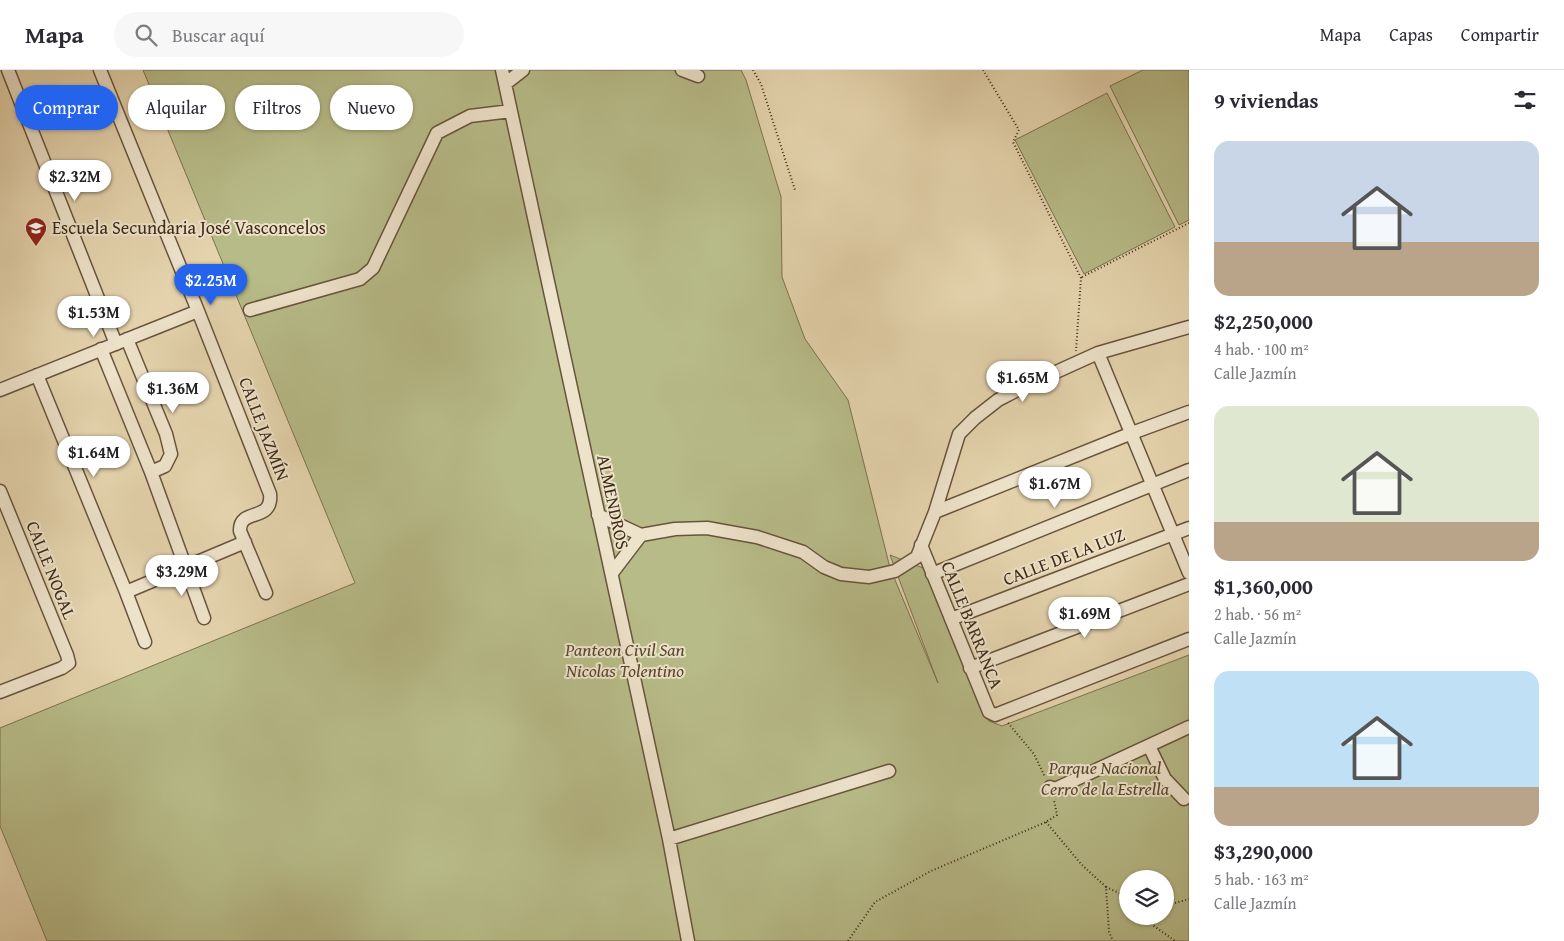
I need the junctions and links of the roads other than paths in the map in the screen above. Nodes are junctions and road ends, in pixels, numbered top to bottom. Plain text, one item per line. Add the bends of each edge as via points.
1 (8, 70) edge
2 (100, 70) edge
3 (502, 70) edge
4 (523, 70) edge
5 (682, 70) edge
6 (698, 76) dead end
7 (505, 84) junction
8 (511, 111) junction
9 (250, 310) dead end
10 (198, 311) junction
11 (1189, 327) edge
12 (122, 341) junction
13 (101, 350) junction
14 (1098, 353) junction
15 (37, 376) junction
16 (0, 390) edge
17 (1189, 412) edge
18 (1132, 433) junction
19 (1189, 470) edge
20 (151, 472) junction
21 (1153, 484) junction
22 (0, 491) edge
23 (935, 512) junction
24 (598, 515) junction
25 (1189, 528) edge
26 (1174, 534) junction
27 (641, 535) junction
28 (245, 542) junction
29 (921, 545) junction
30 (186, 567) junction
31 (1189, 573) edge
32 (612, 574) junction
33 (932, 574) junction
34 (1189, 584) edge
35 (126, 592) junction
36 (266, 593) dead end
37 (204, 618) dead end
38 (951, 619) junction
39 (1189, 639) edge
40 (145, 642) dead end
41 (970, 668) junction
42 (0, 692) edge
43 (1189, 728) edge
44 (1149, 746) junction
45 (889, 771) dead end
46 (1050, 787) road end
47 (1184, 799) dead end
48 (669, 839) junction
49 (688, 941) edge

1 - 12 street
2 - 10 street, CALLE JAZMÍN
3 - 7 street, ALMENDROS
4 - 7 street
5 - 6 street
7 - 8 street, ALMENDROS
8 - 9 street via 470,116 437,133 373,268 360,279
8 - 24 street, ALMENDROS
10 - 12 street
10 - 28 street, CALLE JAZMÍN via 270,494 271,502 266,510 240,524
11 - 14 street
12 - 13 street
12 - 20 street via 166,434 171,454 165,466
13 - 15 street
13 - 20 street
14 - 18 street
14 - 23 street via 998,400 975,418 959,434
15 - 16 street
15 - 35 street
17 - 18 street
18 - 21 street
18 - 23 street
19 - 21 street
20 - 30 street
21 - 26 street
21 - 33 street
22 - 42 street, CALLE NOGAL via 69,663
23 - 29 street
24 - 27 street
24 - 32 street, ALMENDROS
25 - 26 street, CALLE DE LA LUZ
26 - 31 street
26 - 38 street, CALLE DE LA LUZ
27 - 29 street via 707,528 757,537 803,552 841,574 869,577 895,571 916,556
27 - 32 street
28 - 30 street
28 - 36 street, CALLE JAZMÍN
29 - 33 street, CALLE BARRANCA
30 - 35 street
30 - 37 street
32 - 48 street, ALMENDROS
33 - 38 street, CALLE BARRANCA
34 - 41 street
35 - 40 street
38 - 41 street, CALLE BARRANCA
39 - 41 street, CALLE BARRANCA via 996,715 989,712
43 - 44 street
44 - 46 street via 1054,789
44 - 47 street via 1165,780
45 - 48 street
48 - 49 street, ALMENDROS

